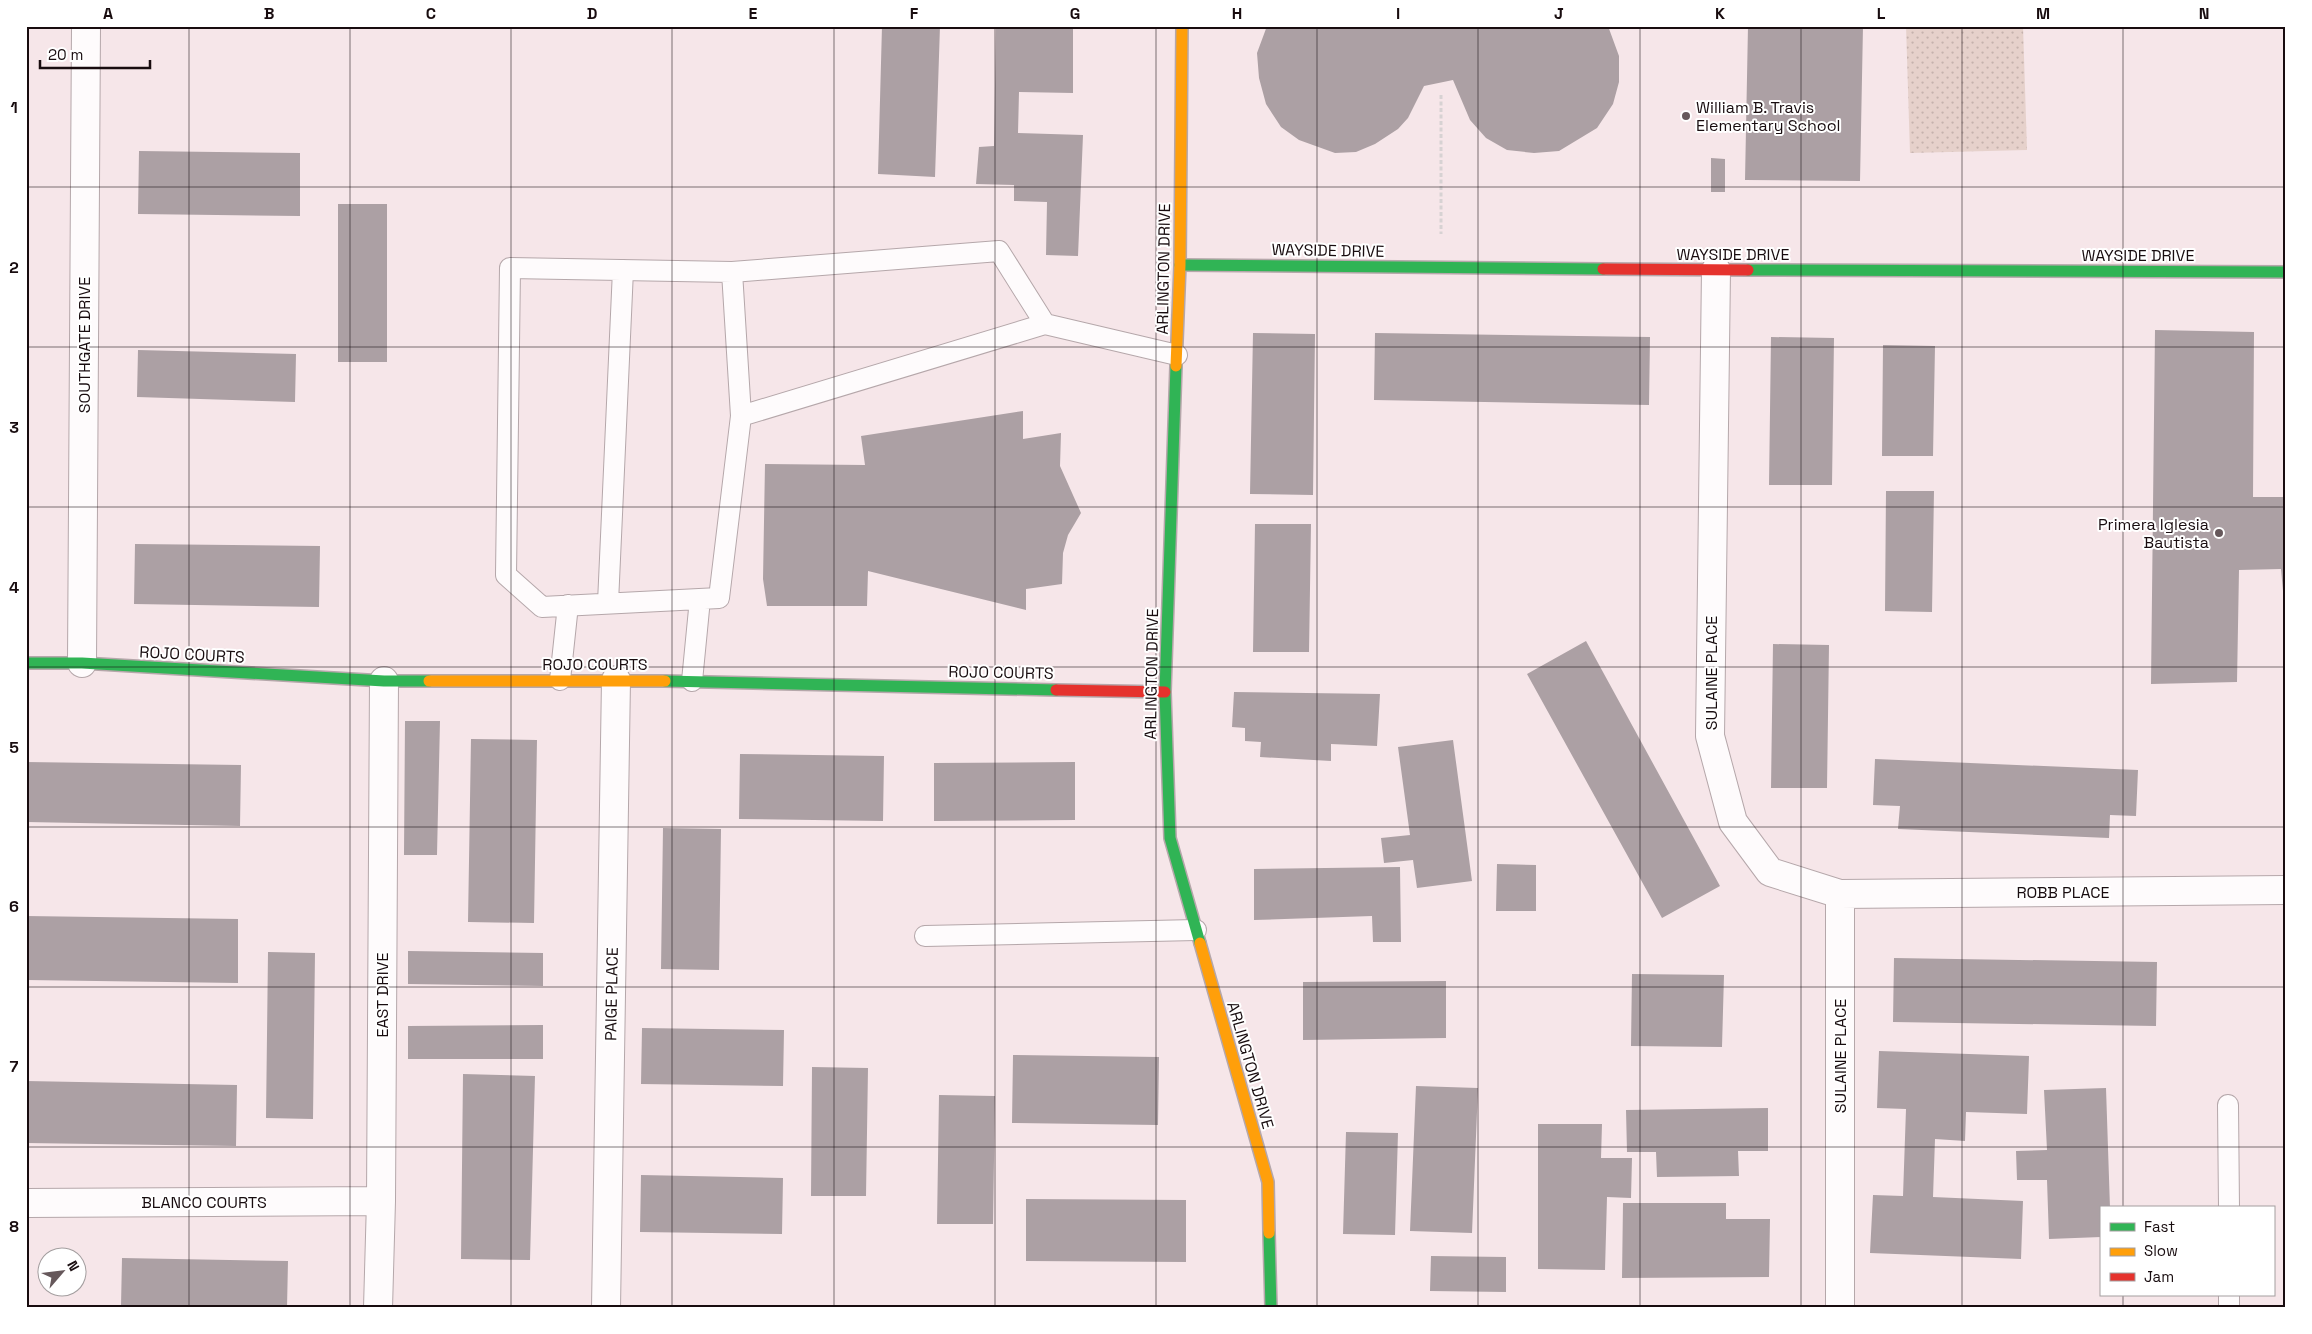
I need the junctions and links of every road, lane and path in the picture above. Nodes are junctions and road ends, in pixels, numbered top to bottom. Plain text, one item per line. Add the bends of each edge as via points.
1 (86, 26) edge
2 (1182, 26) edge
3 (1440, 95) dead end
4 (1180, 264) junction
5 (1441, 268) junction
6 (623, 270) junction
7 (1716, 270) junction
8 (732, 272) junction
9 (2286, 272) edge
10 (1044, 324) junction
11 (1177, 355) junction
12 (741, 416) junction
13 (700, 599) junction
14 (608, 603) junction
15 (568, 605) junction
16 (26, 663) edge
17 (82, 663) junction
18 (560, 680) junction
19 (616, 680) junction
20 (384, 681) junction
21 (692, 681) junction
22 (1165, 692) junction
23 (2286, 890) edge
24 (1840, 894) junction
25 (1196, 930) junction
26 (925, 936) dead end
27 (2228, 1105) dead end
28 (381, 1201) junction
29 (26, 1203) edge
30 (2229, 1206) edge
31 (378, 1308) edge
32 (606, 1308) edge
33 (1271, 1308) edge
34 (1840, 1308) edge

1 - 17 street, SOUTHGATE DRIVE
2 - 4 street, ARLINGTON DRIVE
3 - 5 path
4 - 5 street, WAYSIDE DRIVE
4 - 11 street, ARLINGTON DRIVE
5 - 7 street, WAYSIDE DRIVE
6 - 8 lane
6 - 14 lane
6 - 15 lane via 510,268 506,575 542,606
7 - 9 street, WAYSIDE DRIVE
7 - 24 street, SULAINE PLACE via 1710,736 1733,822 1770,872
8 - 10 lane via 999,251
8 - 12 lane
10 - 11 lane
10 - 12 lane
11 - 22 street, ARLINGTON DRIVE
12 - 13 lane via 719,598
13 - 14 lane
13 - 21 lane
14 - 15 lane
15 - 18 lane
16 - 17 street, ROJO COURTS
17 - 20 street, ROJO COURTS
18 - 19 street, ROJO COURTS
18 - 20 street, ROJO COURTS
19 - 21 street, ROJO COURTS
19 - 32 street, PAIGE PLACE
20 - 28 street, EAST DRIVE
21 - 22 street, ROJO COURTS
22 - 25 street, ARLINGTON DRIVE via 1170,838
23 - 24 street, ROBB PLACE
24 - 34 street, SULAINE PLACE
25 - 26 lane
25 - 33 street, ARLINGTON DRIVE via 1268,1182
27 - 30 lane
28 - 29 street, BLANCO COURTS
28 - 31 street, EAST DRIVE

